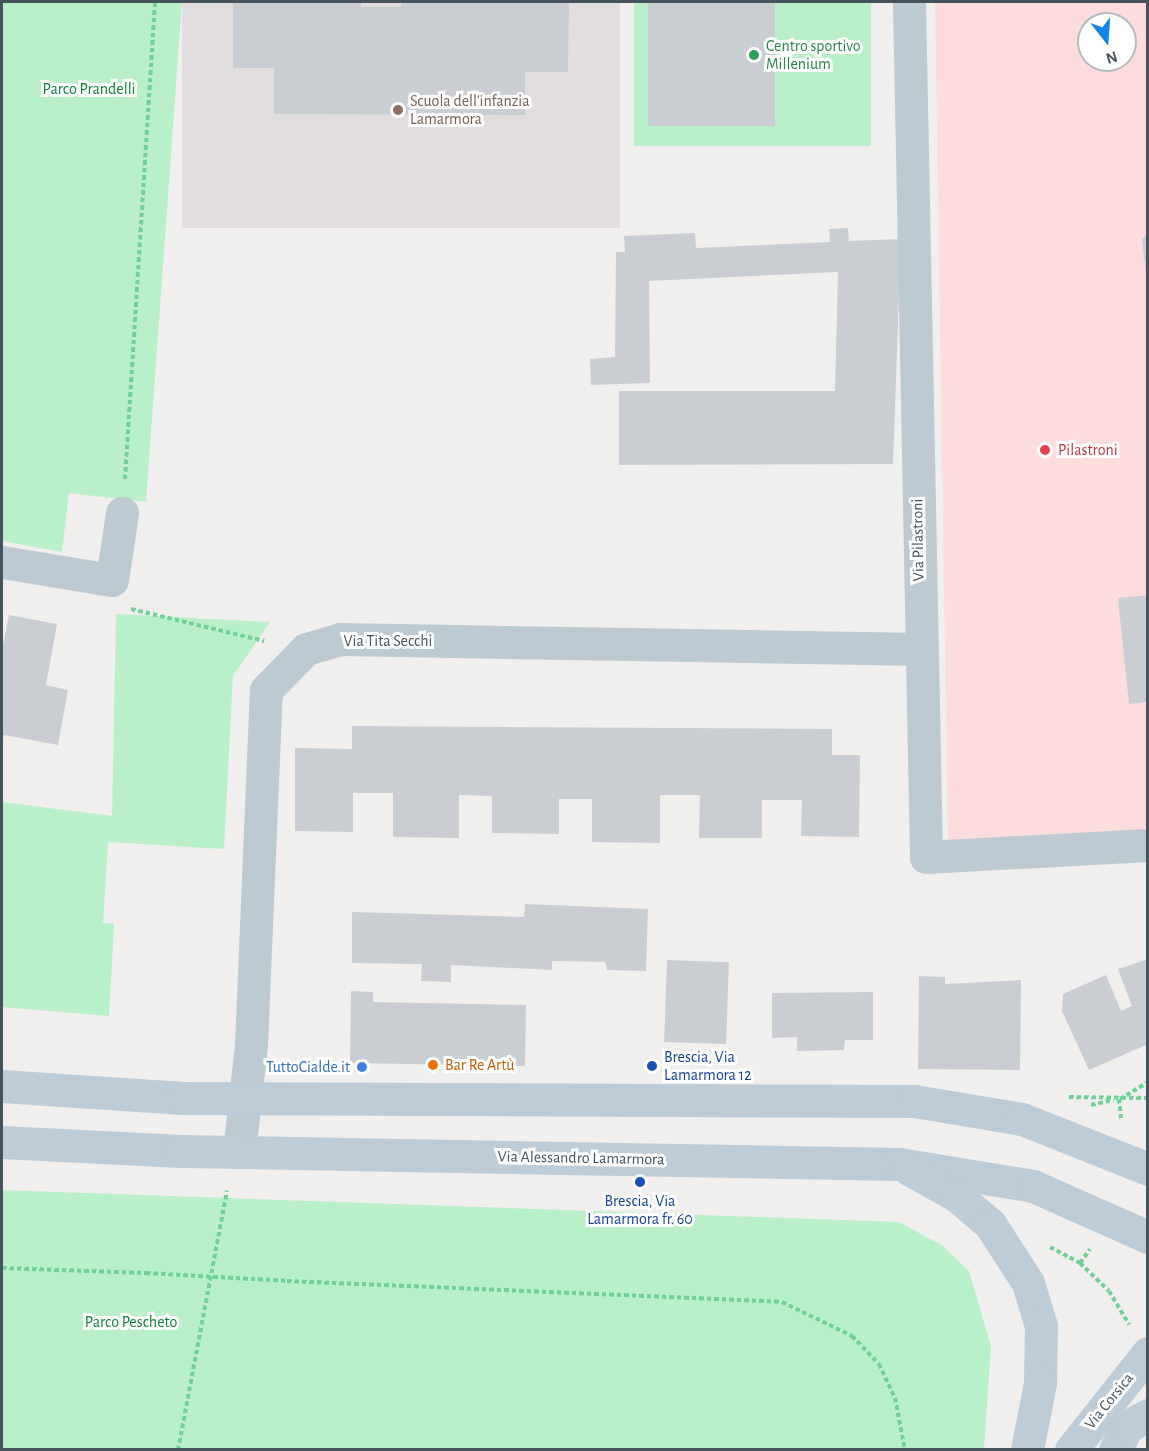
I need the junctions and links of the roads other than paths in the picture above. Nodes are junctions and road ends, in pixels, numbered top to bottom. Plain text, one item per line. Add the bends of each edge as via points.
1 (909, 2) edge
2 (122, 513) road end
3 (2, 562) edge
4 (919, 649) junction
5 (1148, 845) edge
6 (2, 1086) edge
7 (243, 1099) junction
8 (2, 1142) edge
9 (239, 1152) junction
10 (899, 1164) junction
11 (1148, 1169) edge
12 (1148, 1237) edge
13 (1148, 1353) edge
14 (1148, 1415) edge
15 (1027, 1449) edge
16 (1071, 1449) edge
17 (1115, 1449) edge

1 - 4 street, Via Pilastroni
2 - 3 street via 112,580
4 - 5 street, Via Pilastroni via 926,857
4 - 7 street, Via Tita Secchi via 339,639 306,650 266,690 251,1045
6 - 7 main road
7 - 9 street, Via Tita Secchi
7 - 11 main road via 914,1101 1022,1119
8 - 9 main road, Via Alessandro Lamarmora
9 - 10 main road, Via Alessandro Lamarmora
10 - 12 main road, Via Alessandro Lamarmora via 1033,1186
10 - 15 main road via 957,1196 990,1224 1028,1283 1041,1326 1040,1383
13 - 16 main road, Via Corsica
14 - 17 main road, Via Corsica via 1128,1426

